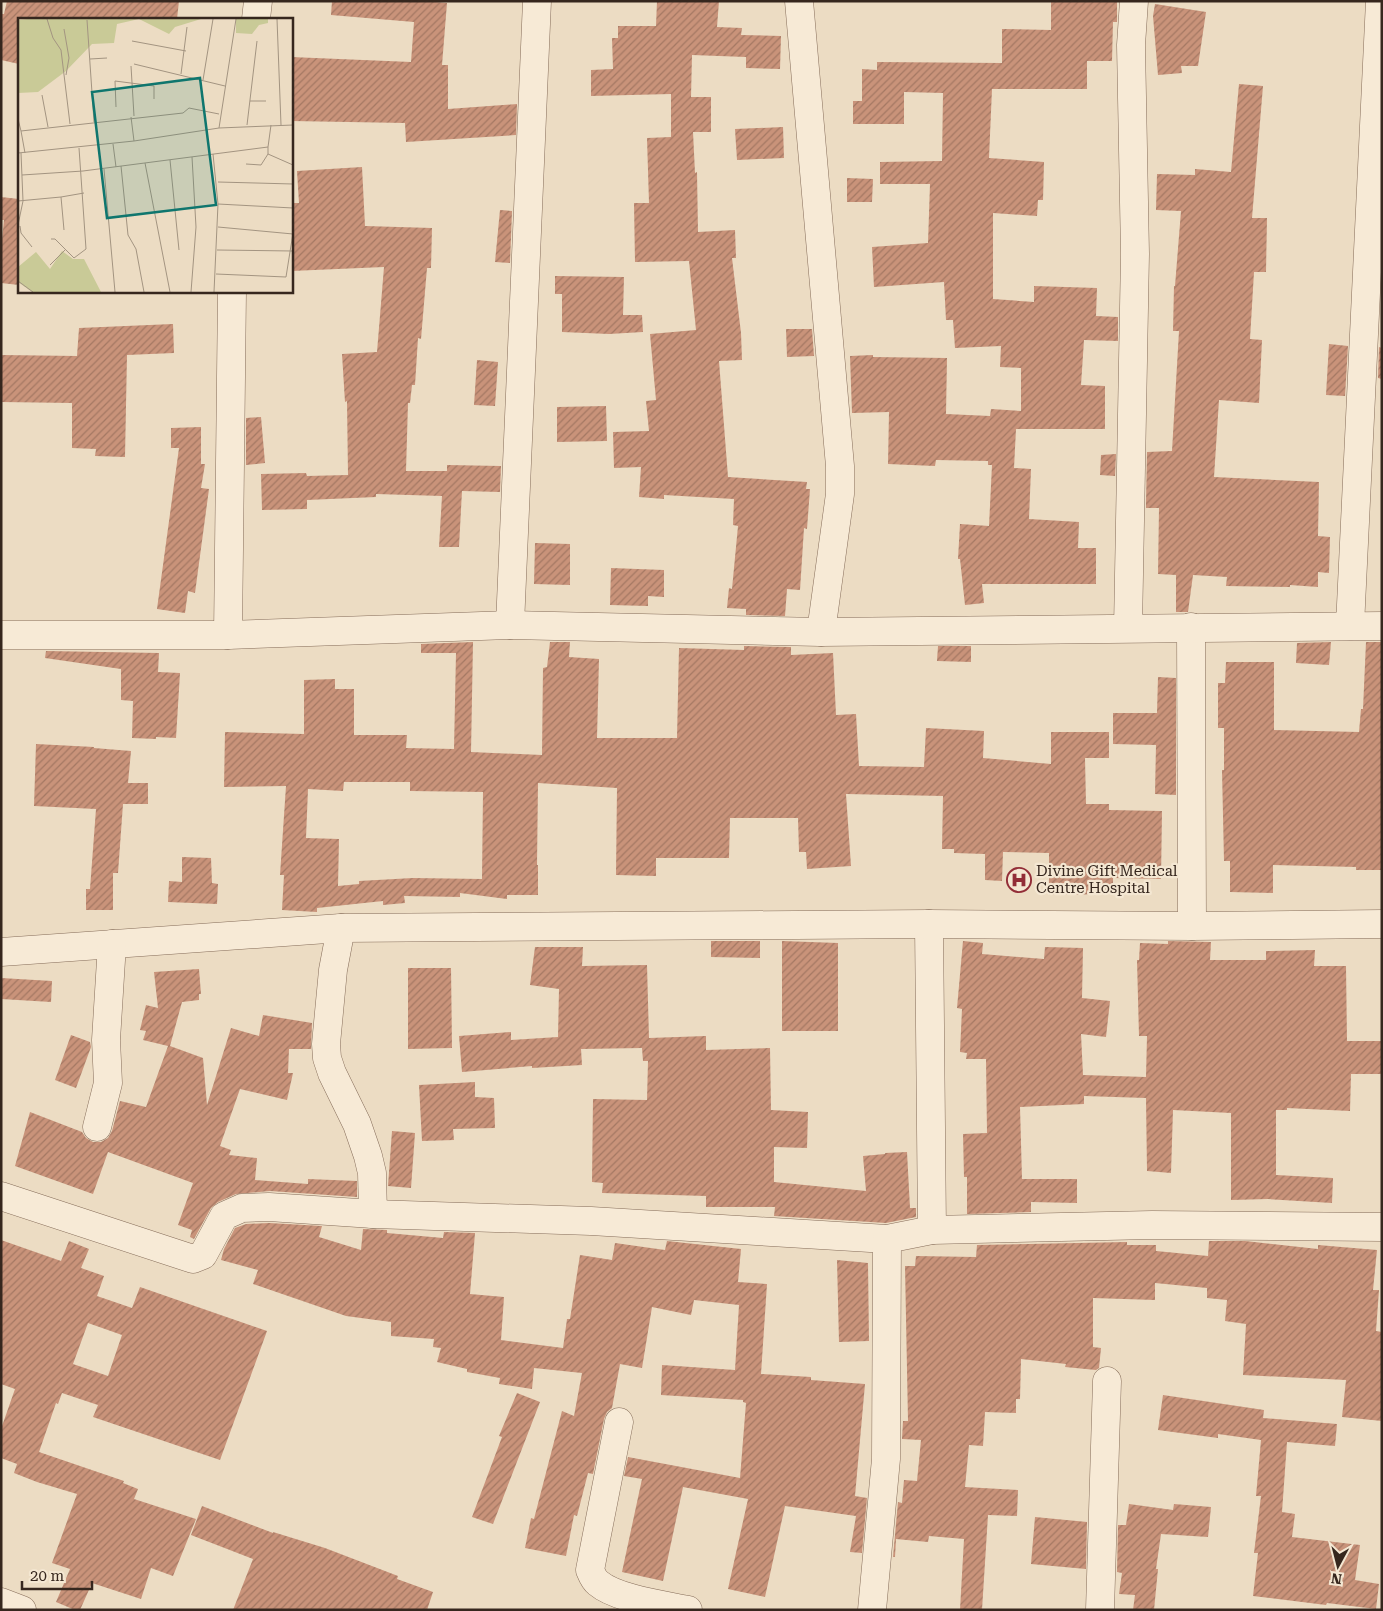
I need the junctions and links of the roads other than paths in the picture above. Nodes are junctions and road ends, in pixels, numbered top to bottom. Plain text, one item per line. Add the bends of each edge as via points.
1 (258, 1) edge
2 (537, 1) edge
3 (799, 1) edge
4 (1134, 1) edge
5 (1380, 1) edge
6 (256, 18) edge
7 (1374, 287) edge
8 (232, 292) edge
9 (510, 626) junction
10 (1350, 626) junction
11 (1382, 626) edge
12 (1191, 627) junction
13 (1128, 628) junction
14 (821, 632) junction
15 (1, 635) edge
16 (228, 635) junction
17 (929, 924) junction
18 (1382, 924) edge
19 (1192, 926) junction
20 (340, 928) junction
21 (112, 944) junction
22 (1, 952) edge
23 (97, 1128) dead end
24 (1, 1196) edge
25 (373, 1214) junction
26 (1382, 1227) edge
27 (932, 1230) junction
28 (887, 1239) junction
29 (1107, 1381) dead end
30 (619, 1422) dead end
31 (1, 1602) edge
32 (22, 1610) edge
33 (688, 1610) edge
34 (872, 1610) edge
35 (1100, 1610) edge

1 - 6 street
2 - 9 street
3 - 14 street via 840,466 840,494
4 - 13 street via 1135,254
5 - 7 street
7 - 10 street
8 - 16 street
9 - 14 street
9 - 16 street
10 - 11 street
10 - 12 street
12 - 13 street
12 - 19 street
13 - 14 street
15 - 16 street
17 - 19 street
17 - 20 street
17 - 27 street
18 - 19 street
20 - 21 street
20 - 25 street via 333,970 327,1058 368,1156 372,1173
21 - 22 street
21 - 23 street via 106,1040 108,1083
24 - 25 street via 193,1259 203,1255 224,1216 242,1208
25 - 28 street via 591,1221
26 - 27 street via 1152,1225
27 - 28 street
28 - 34 street via 886,1459
29 - 35 street
30 - 33 street via 590,1570 598,1583 617,1593
31 - 32 street

